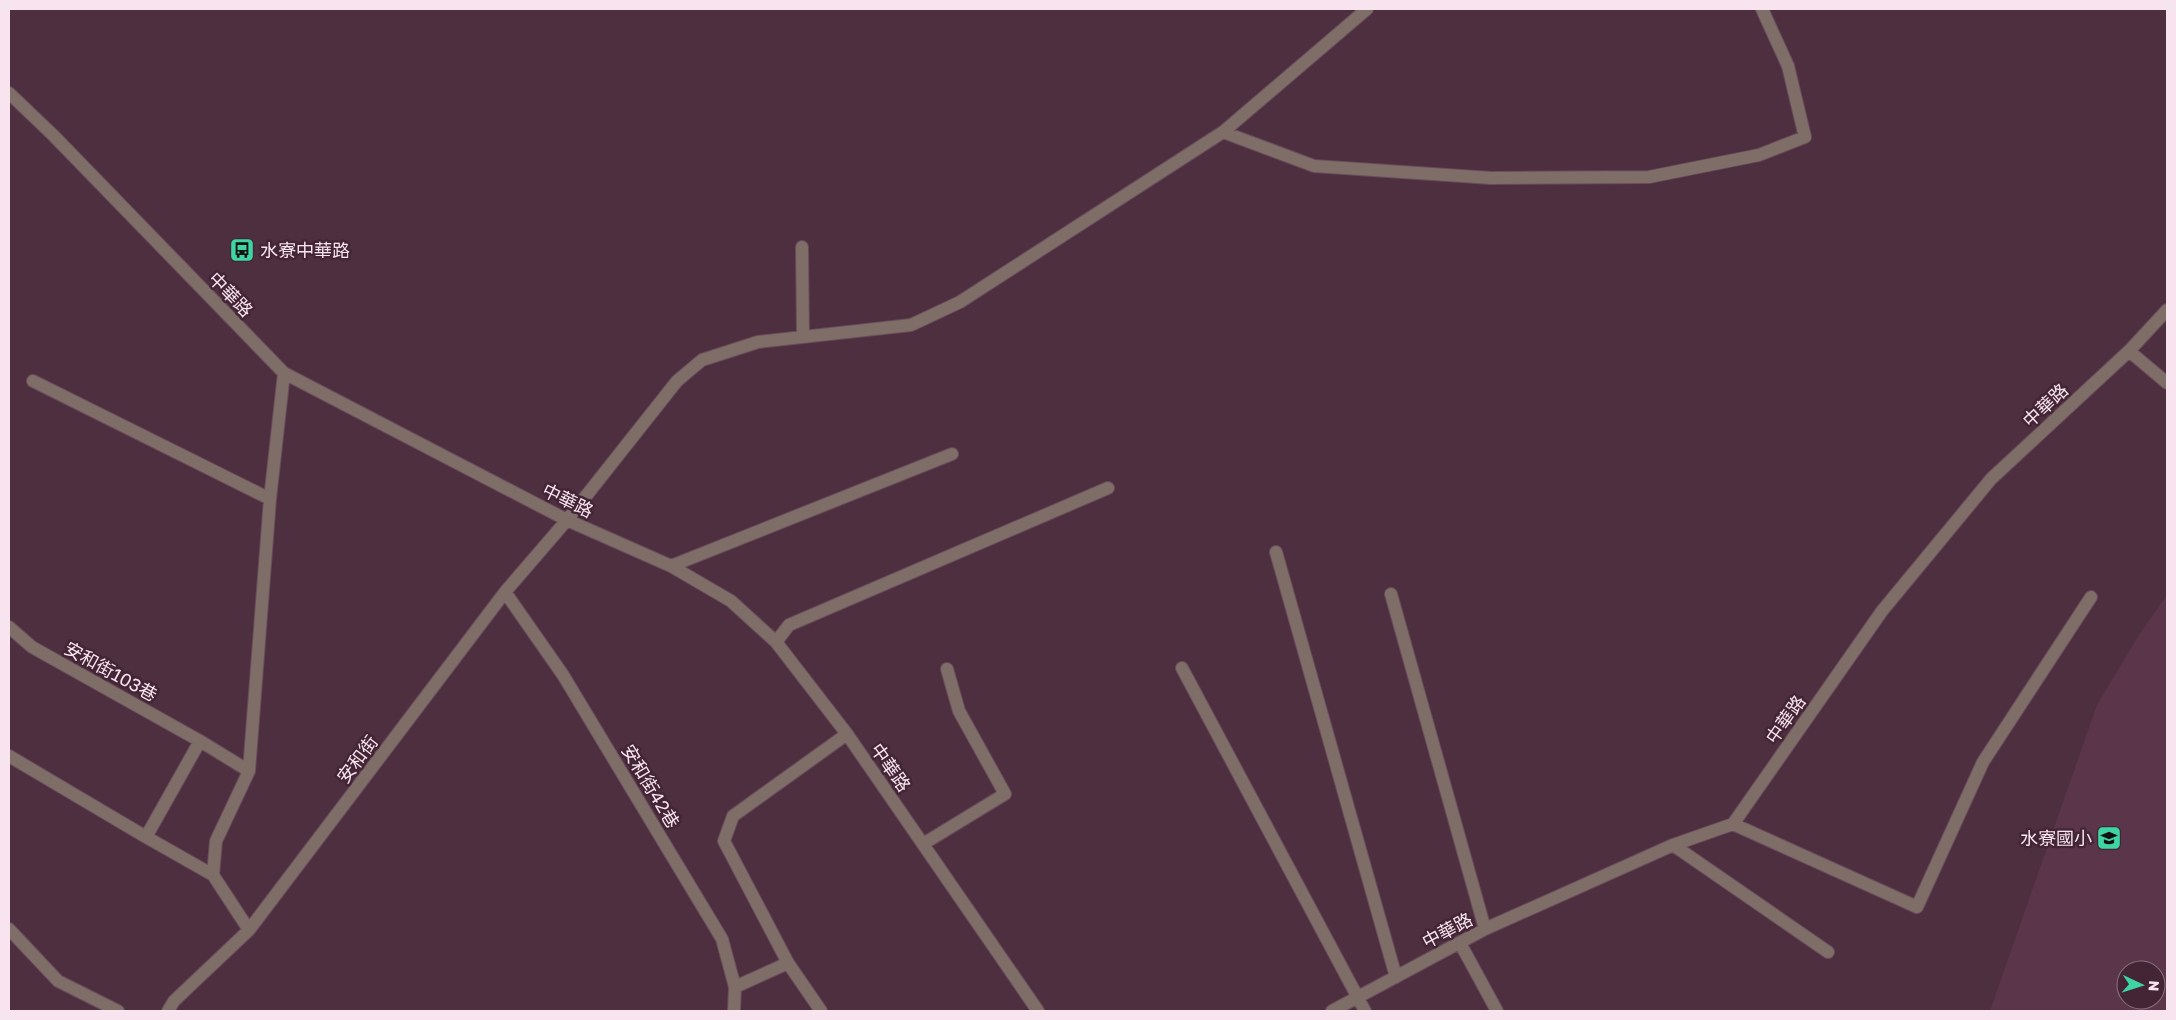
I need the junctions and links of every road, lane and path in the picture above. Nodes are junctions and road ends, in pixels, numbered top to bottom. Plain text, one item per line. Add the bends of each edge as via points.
1 (1367, 9) edge
2 (1762, 9) edge
3 (9, 93) edge
4 (1223, 132) junction
5 (802, 247) dead end
6 (2167, 310) edge
7 (803, 336) junction
8 (2129, 351) junction
9 (284, 374) junction
10 (33, 381) dead end
11 (2167, 383) edge
12 (952, 454) dead end
13 (1108, 488) dead end
14 (270, 499) junction
15 (567, 520) junction
16 (1276, 552) dead end
17 (671, 566) junction
18 (505, 592) junction
19 (1391, 594) dead end
20 (2091, 597) dead end
21 (9, 627) edge
22 (776, 642) junction
23 (1182, 668) dead end
24 (947, 669) dead end
25 (847, 734) junction
26 (200, 741) junction
27 (9, 756) edge
28 (249, 770) junction
29 (1733, 824) junction
30 (146, 837) junction
31 (923, 844) junction
32 (1674, 846) junction
33 (213, 875) junction
34 (9, 929) edge
35 (249, 930) junction
36 (1485, 930) junction
37 (1460, 943) junction
38 (1828, 952) dead end
39 (788, 963) junction
40 (1396, 977) junction
41 (736, 987) junction
42 (1358, 998) junction
43 (118, 1011) edge
44 (168, 1011) edge
45 (734, 1011) edge
46 (821, 1011) edge
47 (1038, 1011) edge
48 (1332, 1011) edge
49 (1365, 1011) edge
50 (1497, 1011) edge

1 - 4 street, 安和街
2 - 4 street via 1788,66 1805,136 1759,155 1649,177 1491,178 1314,166
3 - 9 street, 中華路
4 - 7 street, 安和街 via 960,302 911,325
5 - 7 street
6 - 8 street, 中華路
7 - 15 street, 安和街 via 758,342 702,360 677,381
8 - 11 street
8 - 29 street, 中華路 via 1991,479 1882,611
9 - 14 street
9 - 15 street, 中華路
10 - 14 street
12 - 17 street
13 - 22 street via 789,625
14 - 28 street
15 - 17 street, 中華路
15 - 18 street, 安和街
16 - 40 street
17 - 22 street, 中華路 via 731,601
18 - 35 street, 安和街
18 - 41 street, 安和街42巷 via 564,675 722,939
19 - 36 street
20 - 29 street via 1983,762 1917,907
21 - 26 street, 安和街103巷 via 32,647
22 - 25 street, 中華路
23 - 42 street
24 - 31 street via 959,711 1005,794
25 - 31 street, 中華路
25 - 39 street via 733,816 724,842
26 - 28 street, 安和街103巷
26 - 30 street
27 - 30 street
28 - 33 street via 216,841
29 - 32 street, 中華路
30 - 33 street
31 - 47 street, 中華路
32 - 36 street, 中華路
32 - 38 street
33 - 35 street
34 - 43 street via 58,981
35 - 44 street, 安和街 via 174,1001
36 - 37 street, 中華路
37 - 40 street, 中華路
37 - 50 street
39 - 41 street
39 - 46 street
40 - 42 street, 中華路
41 - 45 street, 安和街42巷
42 - 48 street, 中華路
42 - 49 street

